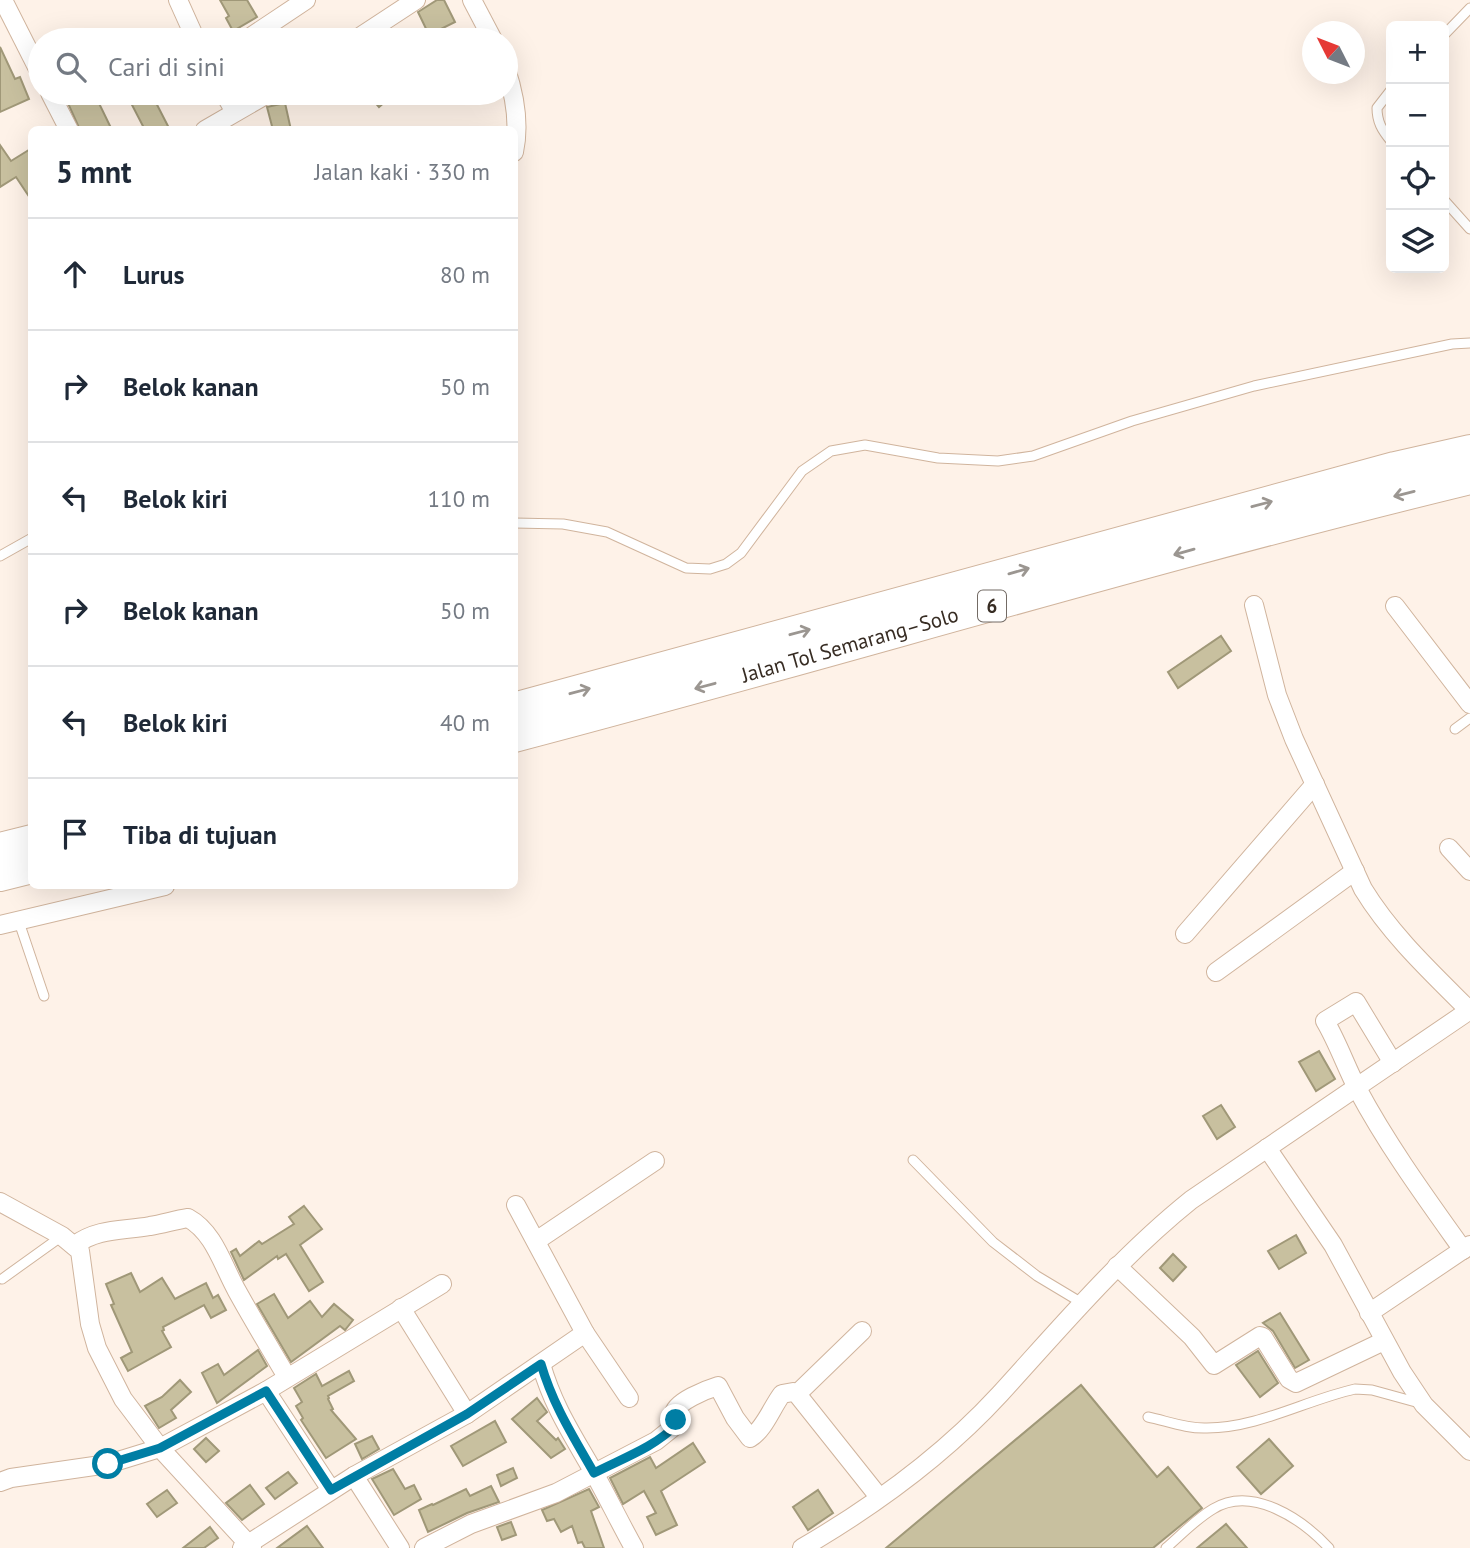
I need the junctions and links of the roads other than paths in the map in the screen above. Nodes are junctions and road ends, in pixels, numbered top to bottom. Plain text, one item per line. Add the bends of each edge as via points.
1 (3, 0) edge
2 (178, 0) edge
3 (306, 0) edge
4 (416, 0) edge
5 (472, 0) edge
6 (1470, 8) edge
7 (191, 28) edge
8 (264, 28) edge
9 (373, 28) edge
10 (487, 28) edge
11 (1449, 30) edge
12 (28, 49) edge
13 (1386, 96) edge
14 (56, 105) edge
15 (231, 105) edge
16 (248, 105) edge
17 (515, 105) edge
18 (235, 112) junction
19 (67, 126) edge
20 (212, 126) edge
21 (516, 126) edge
22 (1386, 135) edge
23 (1449, 206) edge
24 (1470, 229) edge
25 (1470, 343) edge
26 (1470, 451) edge
27 (1470, 478) edge
28 (518, 523) edge
29 (28, 540) edge
30 (0, 556) edge
31 (1254, 606) dead end
32 (1395, 606) dead end
33 (1470, 704) edge
34 (518, 708) edge
35 (1470, 718) edge
36 (1455, 729) dead end
37 (518, 735) edge
38 (1315, 784) junction
39 (28, 842) edge
40 (1449, 848) dead end
41 (0, 849) edge
42 (28, 868) edge
43 (1470, 871) edge
44 (1355, 872) junction
45 (0, 875) edge
46 (153, 889) edge
47 (19, 922) junction
48 (0, 925) edge
49 (1185, 934) dead end
50 (1216, 972) dead end
51 (44, 996) dead end
52 (1468, 1016) edge
53 (1393, 1063) junction
54 (1357, 1087) junction
55 (1267, 1148) junction
56 (913, 1160) dead end
57 (655, 1161) dead end
58 (0, 1202) edge
59 (516, 1205) dead end
60 (68, 1241) junction
61 (536, 1241) junction
62 (1466, 1247) edge
63 (1117, 1266) junction
64 (2, 1279) edge
65 (442, 1284) dead end
66 (1082, 1303) junction
67 (401, 1308) junction
68 (1369, 1313) junction
69 (862, 1331) dead end
70 (585, 1333) junction
71 (1384, 1341) junction
72 (541, 1364) junction
73 (287, 1377) junction
74 (266, 1391) junction
75 (797, 1394) junction
76 (629, 1398) dead end
77 (1424, 1405) junction
78 (467, 1414) junction
79 (1148, 1417) dead end
80 (160, 1448) junction
81 (1470, 1451) edge
82 (594, 1473) junction
83 (354, 1476) junction
84 (0, 1482) edge
85 (331, 1490) junction
86 (879, 1497) junction
87 (248, 1546) edge
88 (400, 1548) edge
89 (424, 1548) edge
90 (634, 1548) edge
91 (803, 1548) edge
92 (1166, 1548) edge
93 (1329, 1548) edge

1 - 12 street
2 - 7 street
3 - 8 street
4 - 9 street
5 - 10 street
6 - 11 lane
13 - 22 lane via 1377,108 1377,119
14 - 19 street
15 - 18 street
16 - 18 street
17 - 21 street
18 - 20 street
23 - 24 lane
25 - 28 lane via 1254,386 1033,456 998,461 938,458 865,446 831,451 802,471 741,553 710,569 686,568 607,532 564,524
34 -> 26 highway, Jalan Tol Semarang–Solo / 6
27 -> 37 highway, Jalan Tol Semarang–Solo / 6 via 1305,518
29 - 30 lane
31 - 38 street via 1277,695
32 - 33 street
35 - 36 lane
38 - 44 street
38 - 49 street
39 - 41 highway
40 - 43 street
42 - 45 highway
44 - 50 street
44 - 52 street via 1372,904
46 - 47 street
47 - 48 street
47 - 51 lane
52 - 53 street
53 - 54 street
53 - 54 street via 1356,1002 1325,1021
54 - 55 street
54 - 62 street via 1414,1181
55 - 63 street via 1163,1222
55 - 68 street via 1334,1245
56 - 66 lane via 993,1242
57 - 61 street
58 - 60 street
59 - 61 street
60 - 64 lane
60 - 73 street via 188,1218 197,1223 214,1245
60 - 80 street via 82,1258 97,1348 123,1399
61 - 70 street
62 - 68 street
63 - 66 street
63 - 71 street via 1192,1337 1214,1365 1260,1336 1296,1383
65 - 67 street
66 - 86 street via 967,1426
67 - 73 street
67 - 78 street
68 - 71 street
69 - 75 street
70 - 72 street
70 - 76 street
71 - 77 street
72 - 78 street
72 - 82 street via 558,1410
73 - 74 street
74 - 80 street
74 - 85 street
75 - 82 street via 782,1394 750,1437 718,1386 675,1409 676,1425 670,1432
75 - 86 street
77 - 79 lane via 1355,1389 1231,1426 1206,1429
77 - 81 street
78 - 83 street
80 - 84 street via 108,1464
80 - 87 street
82 - 89 street
82 - 90 street
83 - 85 street
83 - 88 street
85 - 87 street
86 - 91 street
92 - 93 lane via 1213,1508 1237,1500 1260,1503 1285,1514

